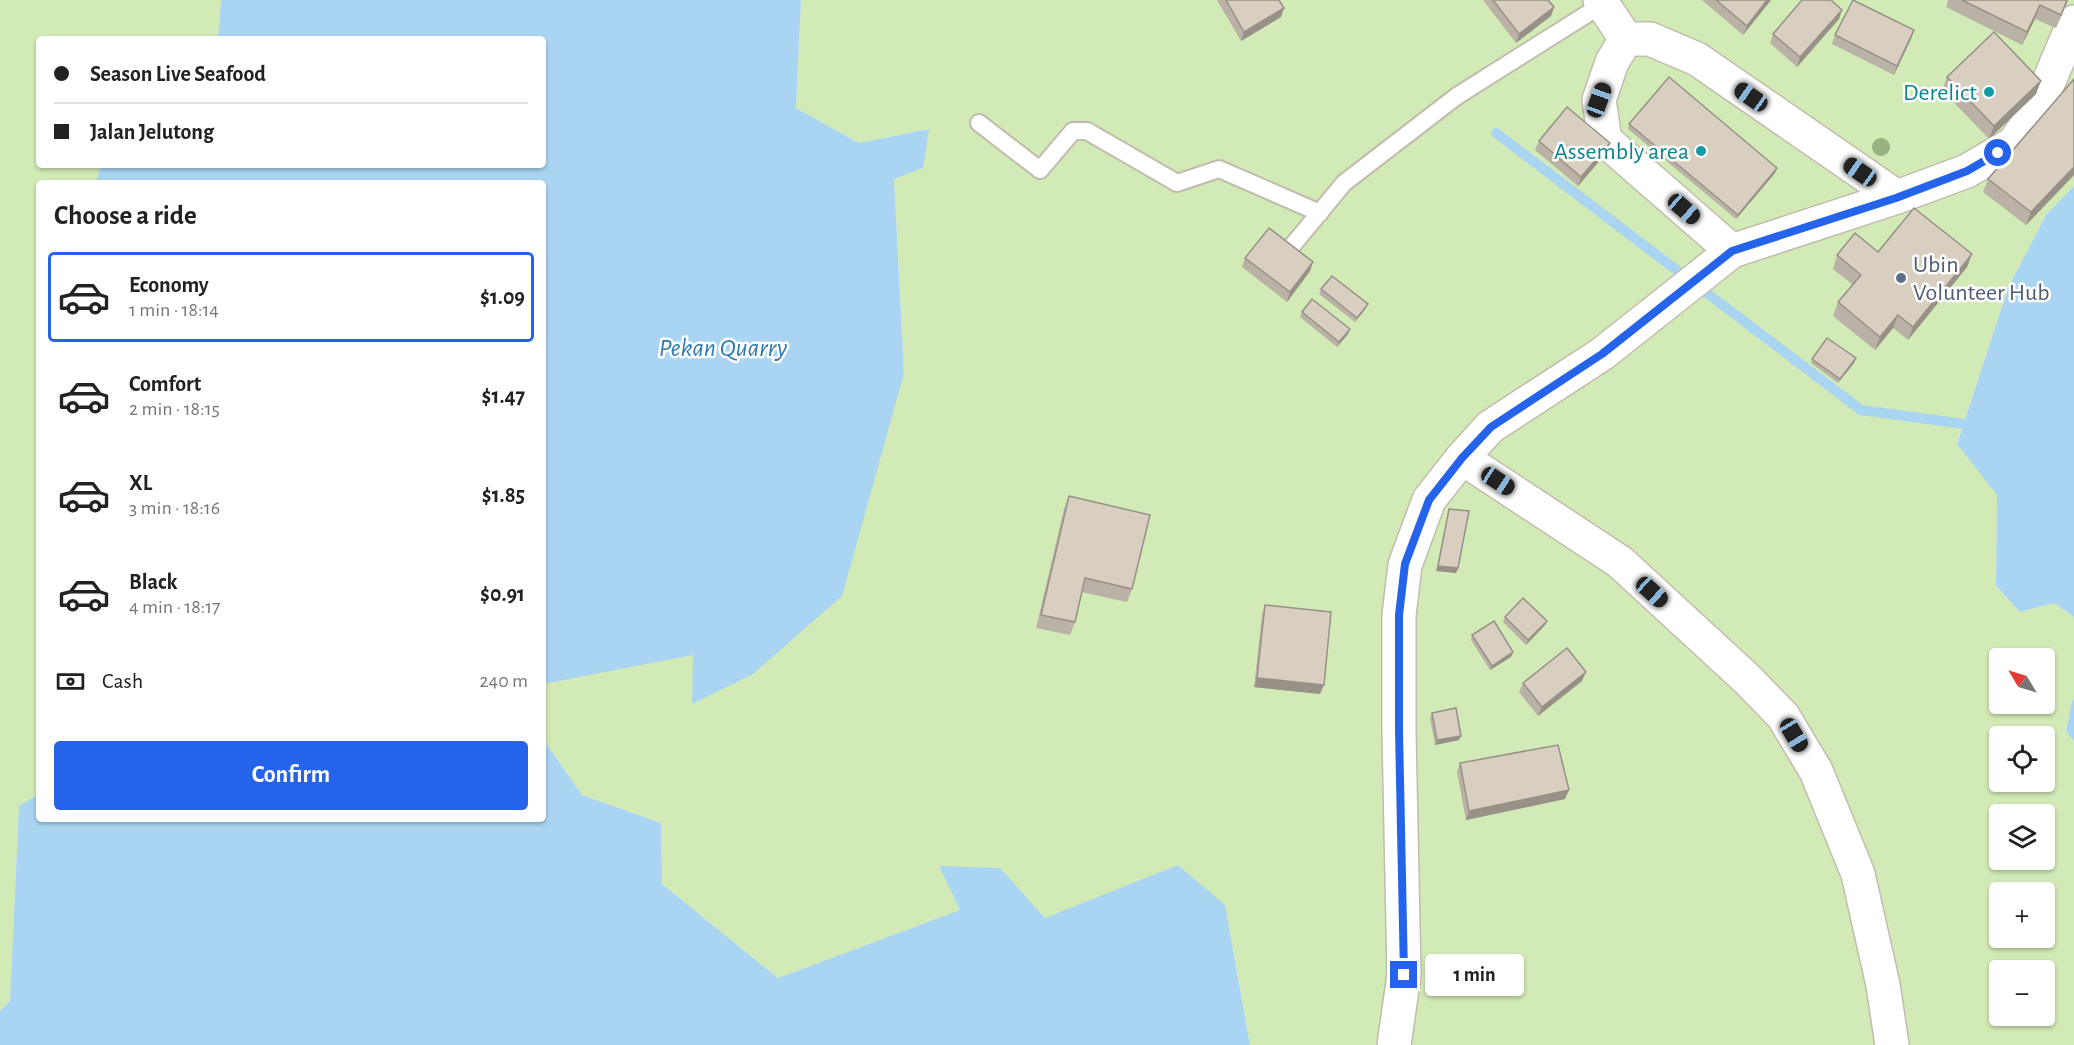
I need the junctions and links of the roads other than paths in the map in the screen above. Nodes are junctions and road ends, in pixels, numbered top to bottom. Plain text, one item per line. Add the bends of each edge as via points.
1 (1604, 1) edge
2 (2074, 22) edge
3 (1626, 39) junction
4 (980, 123) dead end
5 (1896, 198) junction
6 (1320, 213) junction
7 (1292, 246) edge
8 (1732, 251) junction
9 (1462, 458) junction
10 (1394, 1045) edge
11 (1892, 1045) edge

1 - 3 street
1 - 6 lane via 1457,96 1344,183
2 - 5 street via 2035,114 2013,144 1967,171
3 - 5 street via 1650,39 1697,59
3 - 8 street via 1612,62 1599,100 1605,140
4 - 6 lane via 1040,170 1073,131 1087,131 1177,183 1219,169
5 - 8 street
6 - 7 lane
8 - 9 street via 1602,354 1491,427
9 - 10 street via 1429,500 1405,564 1399,615 1404,975
9 - 11 street via 1620,562 1783,716 1816,771 1858,874

